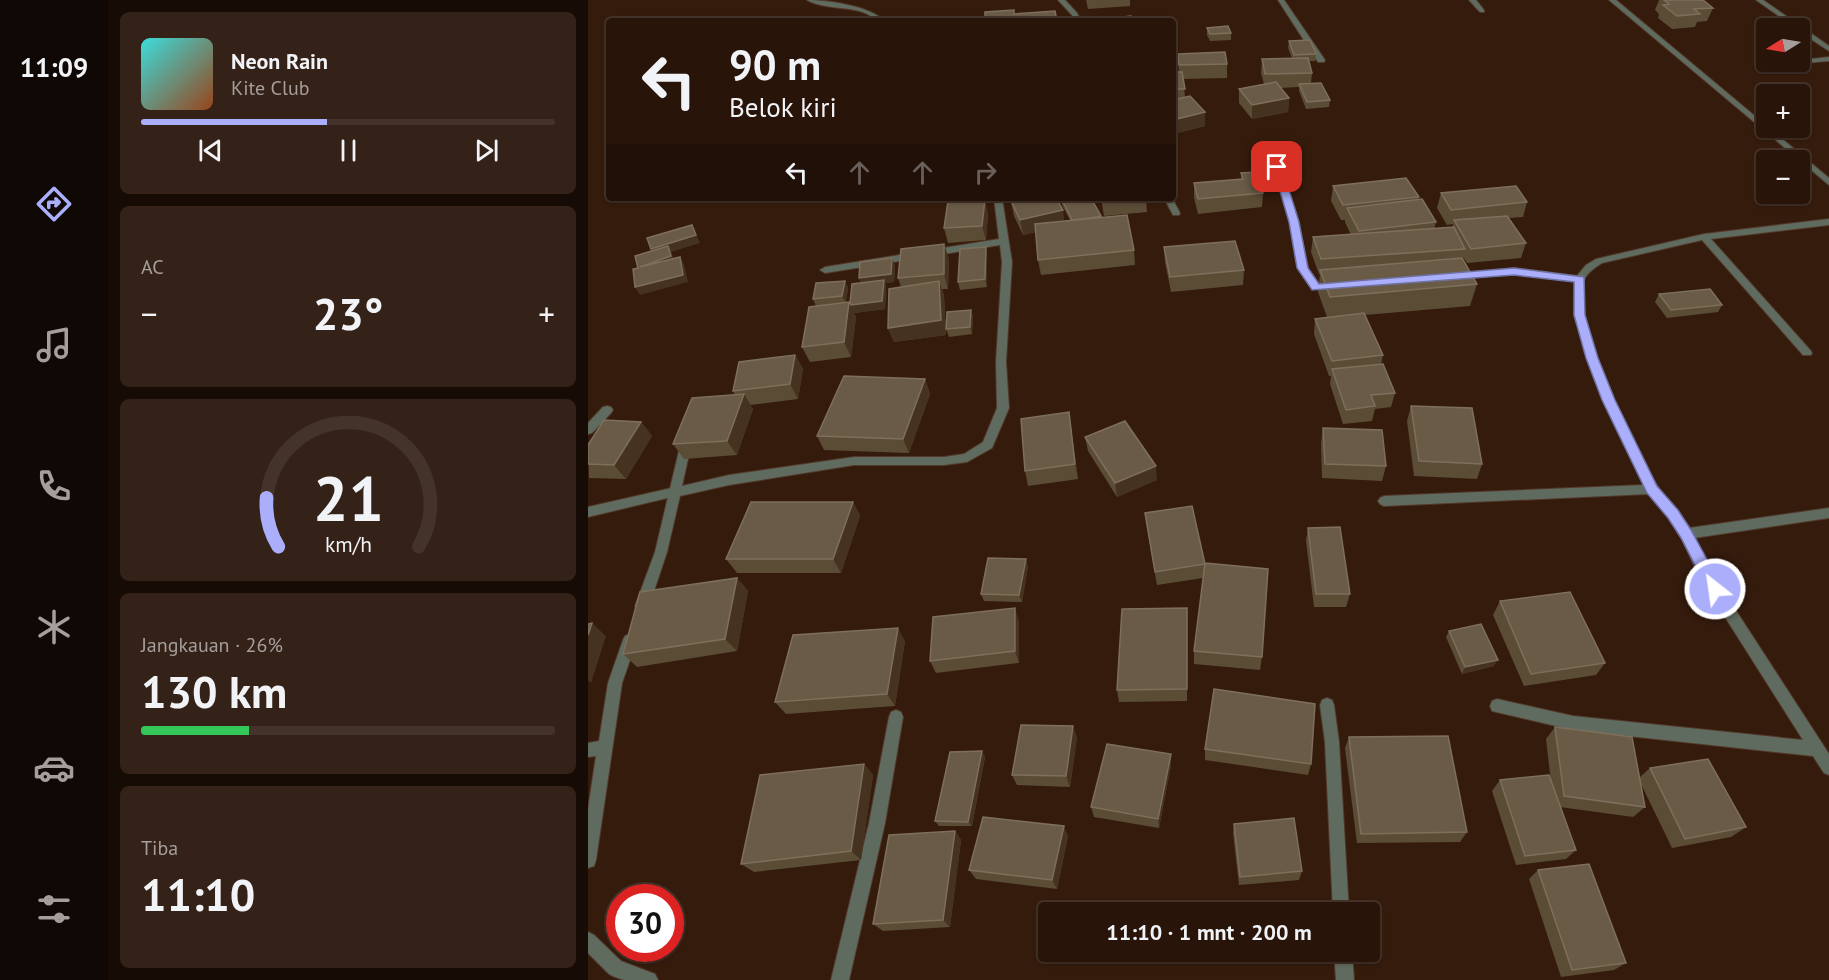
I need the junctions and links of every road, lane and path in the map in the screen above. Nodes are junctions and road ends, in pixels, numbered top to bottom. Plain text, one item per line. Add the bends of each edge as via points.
1 (810, 0) edge
2 (1061, 0) edge
3 (1281, 0) edge
4 (1472, 0) edge
5 (1612, 0) edge
6 (1759, 0) edge
7 (1482, 11) dead end
8 (880, 18) edge
9 (1077, 18) edge
10 (1784, 18) edge
11 (1810, 36) edge
12 (1829, 49) edge
13 (1829, 59) edge
14 (1321, 60) dead end
15 (1810, 61) edge
16 (1277, 167) dead end
17 (1829, 182) edge
18 (998, 201) edge
19 (1170, 201) edge
20 (1176, 213) dead end
21 (1829, 222) edge
22 (1704, 237) junction
23 (1005, 241) junction
24 (825, 270) dead end
25 (1443, 277) edge
26 (1580, 279) junction
27 (1340, 287) edge
28 (1807, 353) dead end
29 (607, 410) dead end
30 (688, 427) edge
31 (588, 430) edge
32 (1652, 489) junction
33 (676, 492) junction
34 (1384, 501) dead end
35 (588, 512) edge
36 (1829, 513) edge
37 (1686, 534) junction
38 (1327, 705) dead end
39 (1497, 706) dead end
40 (896, 717) dead end
41 (605, 747) junction
42 (1817, 749) junction
43 (588, 750) edge
44 (1829, 768) edge
45 (589, 850) edge
46 (1340, 902) edge
47 (588, 941) edge
48 (1344, 962) edge
49 (649, 980) edge
50 (840, 980) edge
51 (1345, 980) edge

1 - 8 street via 870,12
2 - 9 street
3 - 14 street
4 - 7 street
5 - 17 street
6 - 10 street
11 - 12 street
13 - 15 street
16 - 27 street via 1303,268 1316,287
18 - 23 street
19 - 20 street
21 - 22 street
22 - 26 street via 1599,261
22 - 28 street
23 - 24 street
23 - 33 street via 1003,408 988,445 967,458 854,461
25 - 26 street via 1514,271
26 - 32 street via 1579,315 1592,358
29 - 31 street
30 - 33 street
32 - 34 street
32 - 37 street
33 - 35 street
33 - 41 street via 662,552 615,683
36 - 37 street
37 - 42 street via 1704,572
38 - 46 street
39 - 42 street via 1573,723
40 - 50 street via 877,823
41 - 43 street
41 - 45 street
42 - 44 street
47 - 49 street via 615,968
48 - 51 street

